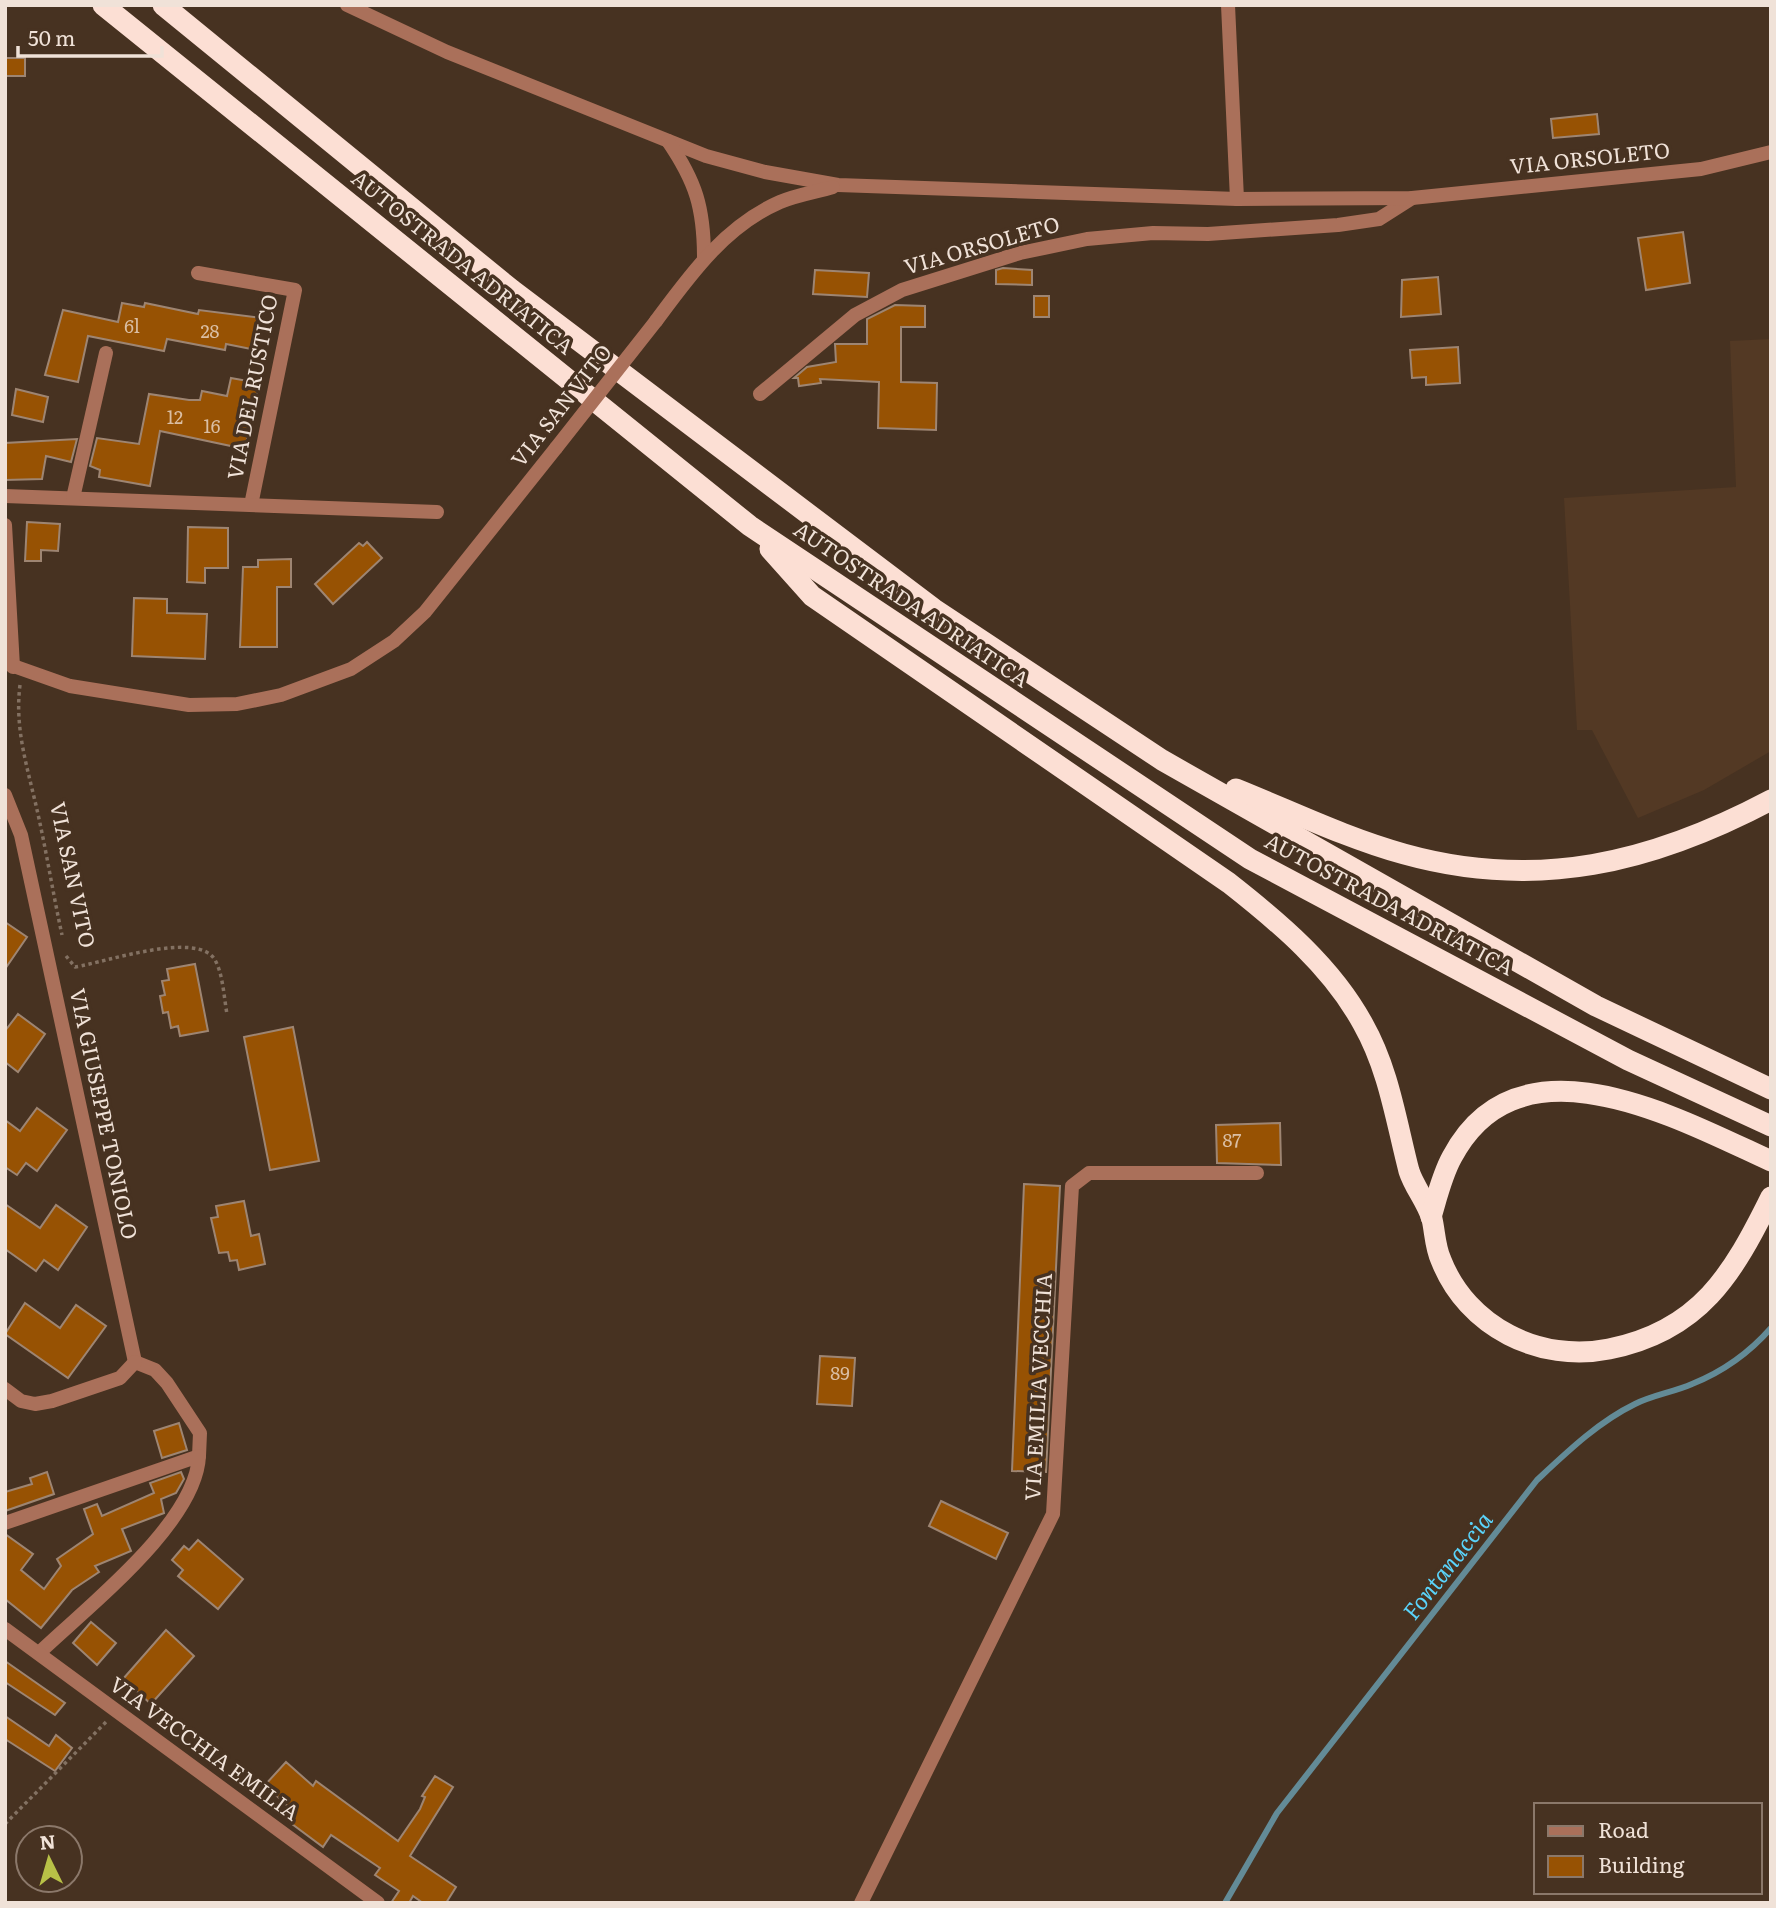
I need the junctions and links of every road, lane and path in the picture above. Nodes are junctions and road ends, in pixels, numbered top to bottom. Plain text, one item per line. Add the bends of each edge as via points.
1 (103, 5) edge
2 (163, 5) edge
3 (347, 5) edge
4 (1228, 5) edge
5 (668, 141) junction
6 (1771, 152) edge
7 (838, 186) junction
8 (1412, 198) junction
9 (1237, 199) junction
10 (704, 258) junction
11 (198, 273) dead end
12 (106, 353) dead end
13 (760, 394) dead end
14 (5, 496) edge
15 (74, 498) junction
16 (251, 505) junction
17 (437, 512) dead end
18 (5, 525) edge
19 (750, 526) junction
20 (14, 667) edge
21 (1162, 760) junction
22 (5, 795) edge
23 (1771, 800) edge
24 (227, 1014) dead end
25 (1771, 1089) edge
26 (1771, 1126) edge
27 (1771, 1161) edge
28 (1257, 1173) dead end
29 (1770, 1198) edge
30 (1432, 1217) junction
31 (135, 1362) junction
32 (5, 1389) edge
33 (199, 1456) junction
34 (5, 1523) edge
35 (5, 1629) edge
36 (39, 1653) junction
37 (117, 1710) junction
38 (5, 1824) edge
39 (378, 1903) edge
40 (861, 1903) edge

1 - 19 highway, AUTOSTRADA ADRIATICA
2 - 21 highway, AUTOSTRADA ADRIATICA via 512,289 923,601
3 - 5 street via 447,52
4 - 9 street
5 - 7 street, VIA ORSOLETO via 765,172
5 - 10 street via 696,187 704,220
6 - 8 street, VIA ORSOLETO via 1701,169
7 - 9 street, VIA ORSOLETO
7 - 10 street, VIA ORSOLETO via 780,202 741,225
8 - 9 street, VIA ORSOLETO
8 - 13 street, VIA ORSOLETO via 1379,219 1338,225 1153,233 1087,239 1020,253 902,290 855,316
10 - 20 street, VIA SAN VITO, bridge via 425,612 394,641 351,669 281,695 237,704 189,705 70,687
11 - 16 street, VIA DEL RUSTICO via 295,290
12 - 15 street
14 - 15 street, VIA DEL RUSTICO
15 - 16 street, VIA DEL RUSTICO
16 - 17 street, VIA DEL RUSTICO
18 - 20 street
19 - 26 highway, AUTOSTRADA ADRIATICA via 1250,859 1628,1060
19 - 30 highway via 812,596 1229,883 1298,942 1339,988 1371,1038 1391,1093 1410,1174
20 - 24 path, VIA SAN VITO via 21,751 66,960 75,967 168,948 191,945 207,949 217,962
21 - 23 highway via 1365,842 1423,859 1493,869 1561,869 1639,856 1682,843
21 - 25 highway, AUTOSTRADA ADRIATICA via 1596,1006
22 - 31 street, VIA GIUSEPPE TONIOLO via 21,835
27 - 30 highway via 1651,1108 1578,1091 1536,1093 1492,1111 1466,1135 1447,1167
28 - 40 street, VIA EMILIA VECCHIA via 1089,1173 1072,1186 1053,1514
29 - 30 highway via 1728,1276 1696,1309 1652,1337 1579,1353 1510,1337 1470,1306 1440,1259
31 - 32 street via 120,1378 52,1401 21,1401
31 - 33 street via 155,1370 167,1383 200,1433
33 - 34 street
33 - 36 street via 198,1473 184,1506 158,1539
35 - 36 street, VIA VECCHIA EMILIA
36 - 37 street, VIA VECCHIA EMILIA
37 - 38 path
37 - 39 street, VIA VECCHIA EMILIA

